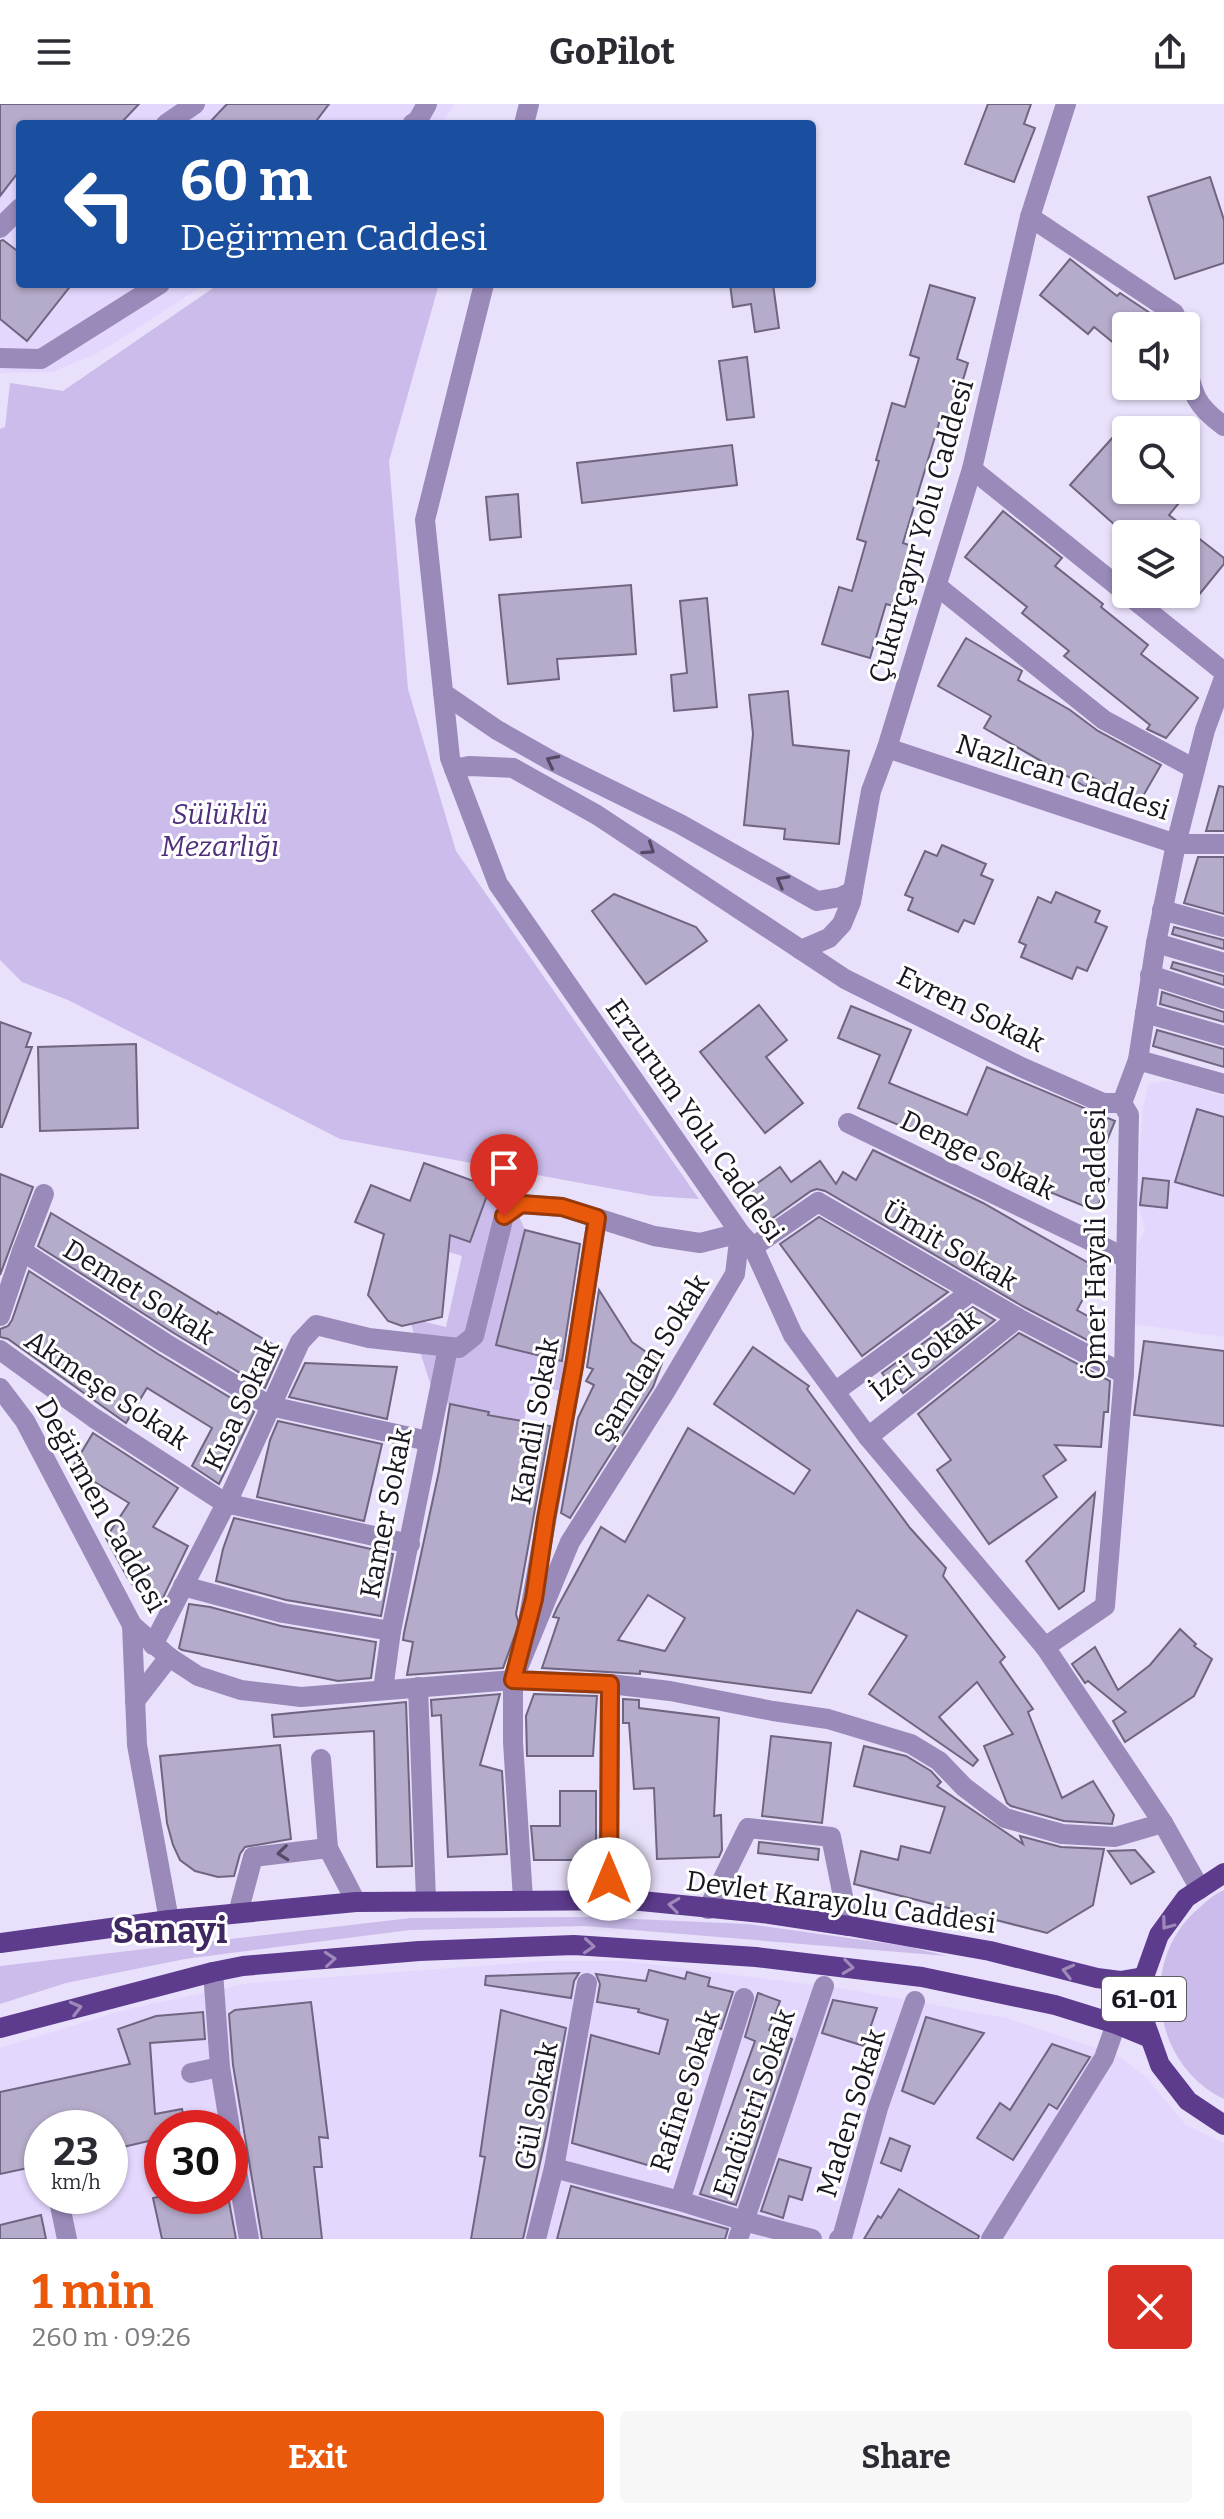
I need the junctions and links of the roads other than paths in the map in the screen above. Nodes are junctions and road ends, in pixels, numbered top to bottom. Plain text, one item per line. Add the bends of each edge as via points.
1 (195, 104) edge
2 (1066, 104) edge
3 (172, 120) edge
4 (16, 212) edge
5 (1030, 217) junction
6 (0, 228) edge
7 (154, 288) edge
8 (483, 288) edge
9 (1172, 312) edge
10 (0, 358) edge
11 (1197, 400) edge
12 (1224, 426) edge
13 (972, 469) junction
14 (1112, 582) edge
15 (937, 586) junction
16 (1144, 608) edge
17 (1224, 672) edge
18 (1224, 678) edge
19 (443, 693) junction
20 (887, 748) junction
21 (454, 769) junction
22 (1195, 769) junction
23 (627, 797) junction
24 (607, 822) junction
25 (1176, 844) junction
26 (1224, 844) edge
27 (853, 891) junction
28 (1162, 910) junction
29 (1224, 927) edge
30 (1156, 943) junction
31 (801, 950) junction
32 (1224, 963) edge
33 (1150, 975) junction
34 (1224, 999) edge
35 (1145, 1013) junction
36 (1224, 1036) edge
37 (1138, 1060) junction
38 (1224, 1084) edge
39 (1125, 1109) junction
40 (848, 1123) dead end
41 (44, 1194) dead end
42 (597, 1218) junction
43 (746, 1240) junction
44 (22, 1251) junction
45 (1126, 1258) junction
46 (972, 1291) junction
47 (0, 1316) edge
48 (1018, 1318) junction
49 (448, 1348) junction
50 (0, 1350) edge
51 (1124, 1374) junction
52 (0, 1388) edge
53 (836, 1391) junction
54 (270, 1406) junction
55 (868, 1437) junction
56 (428, 1441) junction
57 (225, 1503) junction
58 (410, 1544) junction
59 (183, 1586) junction
60 (132, 1625) junction
61 (391, 1631) junction
62 (1045, 1647) junction
63 (161, 1651) junction
64 (513, 1680) junction
65 (610, 1684) junction
66 (418, 1687) junction
67 (383, 1690) junction
68 (135, 1701) junction
69 (321, 1759) dead end
70 (1163, 1823) junction
71 (328, 1848) junction
72 (1224, 1873) edge
73 (1200, 1889) junction
74 (523, 1899) junction
75 (426, 1900) junction
76 (609, 1900) junction
77 (356, 1902) junction
78 (708, 1909) junction
79 (238, 1913) junction
80 (169, 1920) junction
81 (849, 1926) junction
82 (0, 1943) edge
83 (213, 1972) junction
84 (1144, 1977) junction
85 (587, 1983) dead end
86 (824, 1986) dead end
87 (744, 1998) dead end
88 (915, 2001) dead end
89 (1116, 2024) junction
90 (0, 2028) edge
91 (1150, 2038) junction
92 (220, 2067) junction
93 (191, 2073) dead end
94 (227, 2110) edge
95 (1224, 2125) edge
96 (554, 2168) junction
97 (680, 2201) junction
98 (62, 2214) edge
99 (244, 2214) edge
100 (741, 2230) edge
101 (67, 2239) edge
102 (249, 2239) edge
103 (536, 2239) edge
104 (812, 2239) edge
105 (839, 2239) edge
106 (991, 2239) edge

1 - 3 street
2 - 5 street, Çukurçayır Yolu Caddesi
4 - 6 street
5 - 9 street
5 - 13 street, Çukurçayır Yolu Caddesi
7 - 10 street via 41,359
8 - 19 street, Erzurum Yolu Caddesi via 425,520
11 - 12 street
13 - 14 street
13 - 15 street, Çukurçayır Yolu Caddesi
15 - 20 street, Çukurçayır Yolu Caddesi
15 - 22 street via 1104,720
16 - 17 street
18 - 22 street, Ömer Hayali Caddesi
19 - 21 street, Erzurum Yolu Caddesi
23 -> 19 street via 550,760
20 - 25 street, Nazlıcan Caddesi
20 - 27 street, Çukurçayır Yolu Caddesi via 871,791
21 - 24 street, Evren Sokak via 513,768
21 - 43 street, Erzurum Yolu Caddesi via 498,884
22 - 25 street, Ömer Hayali Caddesi
23 - 24 street
27 -> 23 street via 817,901
24 -> 31 street, Evren Sokak
25 - 26 street, Nazlıcan Caddesi
25 - 28 street, Ömer Hayali Caddesi
27 - 31 street, Çukurçayır Yolu Caddesi via 842,924 829,938
28 - 29 street
28 - 30 street, Ömer Hayali Caddesi
30 - 32 street
30 - 33 street, Ömer Hayali Caddesi
31 - 39 street, Evren Sokak via 845,979 1021,1067
33 - 34 street
33 - 35 street, Ömer Hayali Caddesi
35 - 36 street
35 - 37 street, Ömer Hayali Caddesi
37 - 38 street
37 - 39 street, Ömer Hayali Caddesi
39 - 45 street, Ömer Hayali Caddesi
40 - 45 street, Denge Sokak
41 - 44 street
42 - 43 street via 654,1236 700,1243
42 - 49 street via 562,1207 521,1204 504,1216 474,1336 459,1348
42 - 64 street, Kandil Sokak via 534,1599
43 - 46 street, Ümit Sokak via 818,1202
43 - 53 street, Erzurum Yolu Caddesi via 793,1335
43 - 64 street, Şamdan Sokak via 735,1274 570,1542
44 - 47 street, Demet Sokak
44 - 54 street, Demet Sokak
45 - 51 street, Ömer Hayali Caddesi
46 - 48 street, Ümit Sokak
46 - 53 street
48 - 51 street, Ümit Sokak
48 - 55 street, İzci Sokak
49 - 54 street, Kısa Sokak via 316,1325 300,1342
49 - 56 street, Kamer Sokak
50 - 57 street, Akmeşe Sokak
51 - 62 street, Ömer Hayali Caddesi via 1105,1606
52 - 60 street, Değirmen Caddesi via 25,1421
53 - 55 street, Erzurum Yolu Caddesi
54 - 56 street, Demet Sokak
54 - 57 street, Kısa Sokak
55 - 62 street, Erzurum Yolu Caddesi
56 - 58 street, Kamer Sokak
57 - 58 street, Akmeşe Sokak
57 - 59 street, Kısa Sokak
58 - 61 street, Kamer Sokak
59 - 61 street via 283,1613
59 - 63 street, Kısa Sokak
60 - 63 street, Değirmen Caddesi
60 - 68 street
61 - 67 street, Kamer Sokak
62 - 70 street, Erzurum Yolu Caddesi
63 - 67 street, Değirmen Caddesi via 198,1676 241,1690 301,1697
63 - 68 street, Kısa Sokak
64 - 65 street, Değirmen Caddesi
64 - 66 street, Değirmen Caddesi
64 - 74 street
65 - 70 street, Değirmen Caddesi via 828,1719 911,1744 1005,1818 1062,1834 1115,1837
65 - 76 street
66 - 67 street, Değirmen Caddesi
66 - 75 street
68 - 80 street via 137,1745
69 - 71 street
70 - 73 street, Erzurum Yolu Caddesi
71 - 77 street
71 -> 79 street via 253,1857
72 - 73 main road, 61-01
73 -> 84 main road, 61-01 via 1186,1898 1159,1935
74 - 75 main road, Devlet Karayolu Caddesi / 61-01
74 - 76 main road, Devlet Karayolu Caddesi / 61-01
75 - 77 main road, Devlet Karayolu Caddesi / 61-01
78 -> 76 main road, Devlet Karayolu Caddesi / 61-01
77 - 79 main road, Devlet Karayolu Caddesi / 61-01
78 - 81 main road, Devlet Karayolu Caddesi / 61-01
78 - 81 street via 748,1828 831,1837
79 - 80 main road, Devlet Karayolu Caddesi / 61-01
80 - 82 main road, Devlet Karayolu Caddesi / 61-01
84 -> 81 main road, Devlet Karayolu Caddesi / 61-01 via 1097,1978 990,1951
83 -> 89 main road, 61-01 via 419,1951 582,1946 756,1957 922,1977 1055,2005
90 -> 83 main road, 61-01
83 - 92 street
84 - 91 main road, 61-01
85 - 96 street, Gül Sokak
86 - 100 street, Endüstri Sokak
87 - 97 street, Rafine Sokak
88 - 105 street, Maden Sokak
89 - 91 main road, 61-01
89 - 106 street via 1104,2058
91 - 95 main road, 61-01 via 1160,2065 1188,2101
92 - 93 street
92 - 94 street
96 - 97 street
96 - 103 street, Gül Sokak
97 - 100 street
98 - 101 street
99 - 102 street
100 - 104 street

